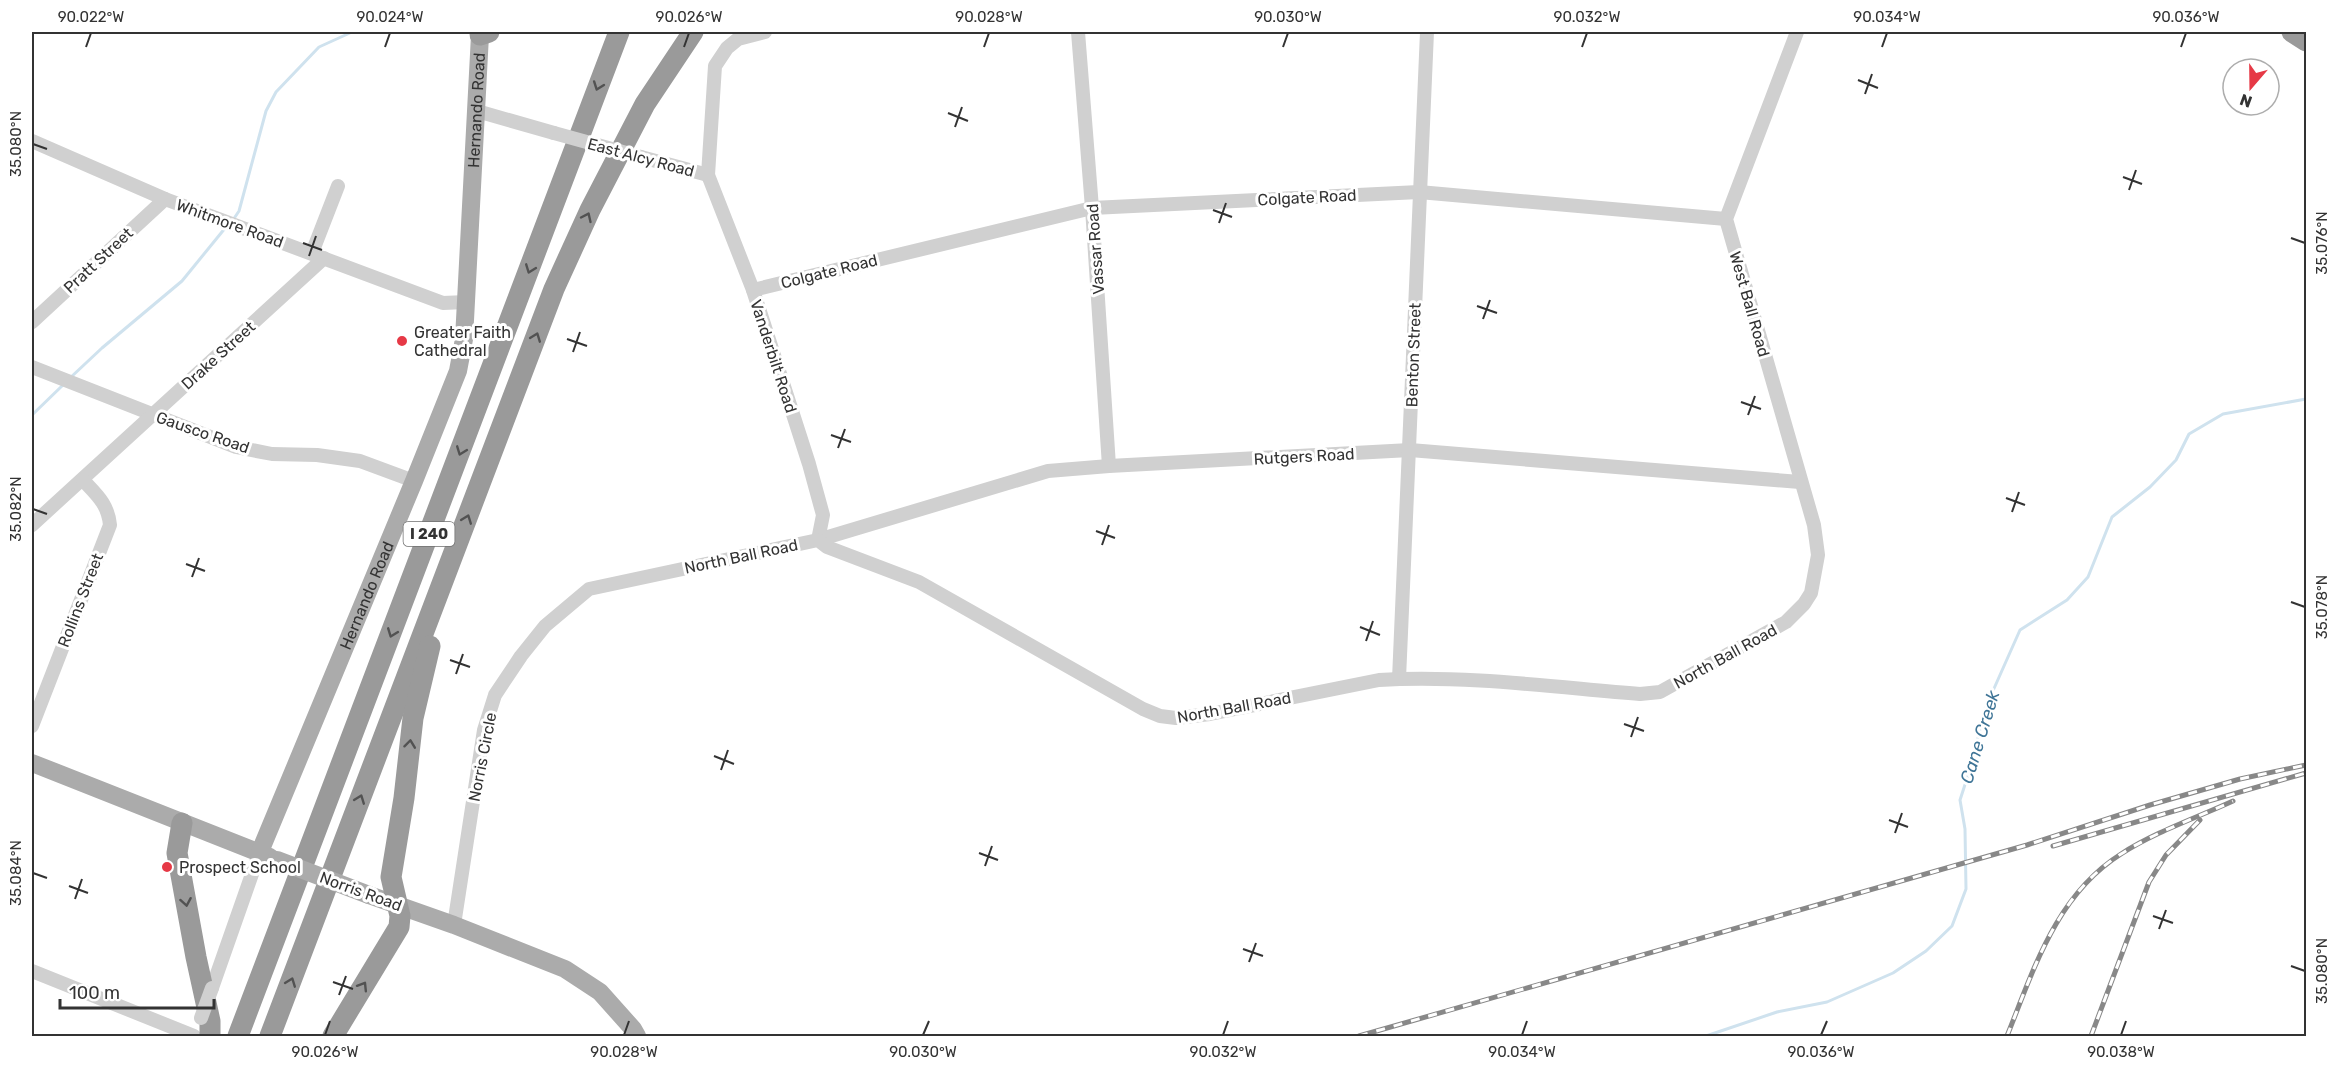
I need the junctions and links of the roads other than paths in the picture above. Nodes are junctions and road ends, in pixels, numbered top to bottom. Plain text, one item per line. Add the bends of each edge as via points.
1 (619, 32) edge
2 (693, 32) edge
3 (765, 32) edge
4 (1078, 32) edge
5 (1427, 32) edge
6 (1797, 32) edge
7 (2292, 32) edge
8 (483, 33) edge
9 (2307, 41) edge
10 (477, 111) junction
11 (32, 141) edge
12 (708, 175) junction
13 (338, 186) dead end
14 (1419, 192) junction
15 (165, 199) junction
16 (1092, 207) junction
17 (1726, 219) junction
18 (318, 255) junction
19 (753, 290) junction
20 (466, 302) junction
21 (32, 322) edge
22 (32, 367) edge
23 (153, 415) junction
24 (1410, 450) junction
25 (1109, 466) junction
26 (83, 480) junction
27 (414, 481) junction
28 (1800, 482) junction
29 (32, 525) edge
30 (818, 540) junction
31 (1814, 583) joint
32 (442, 585) junction
33 (589, 589) joint
34 (1399, 679) junction
35 (32, 726) edge
36 (32, 764) edge
37 (183, 823) junction
38 (259, 854) junction
39 (398, 905) junction
40 (454, 925) junction
41 (32, 970) edge
42 (206, 1027) edge
43 (194, 1036) edge
44 (238, 1036) edge
45 (270, 1036) edge
46 (333, 1036) edge
47 (637, 1036) edge

1 -> 44 highway, I 240
32 -> 2 highway, I 240 via 554,289 645,104
3 - 12 street, East Alcy Road via 738,39 715,66
4 - 16 street, Vassar Road
5 - 14 street, Benton Street
6 - 17 street
7 - 9 highway
8 - 10 main road, Hernando Road
10 - 12 street, East Alcy Road, bridge
10 - 20 main road, Hernando Road
11 - 15 street, Whitmore Road
12 - 19 street, Vanderbilt Road
13 - 18 street
14 - 16 street, Colgate Road
14 - 17 street, Colgate Road
14 - 24 street, Benton Street
15 - 18 street, Whitmore Road
15 - 21 street, Pratt Street
16 - 19 street, Colgate Road
16 - 25 street, Vassar Road
17 - 28 street, West Ball Road
18 - 20 street, Whitmore Road via 443,303
18 - 23 street, Drake Street
19 - 30 street, Vanderbilt Road via 823,515
20 - 27 main road, Hernando Road via 458,371
22 - 23 street, Gausco Road
23 - 26 street, Drake Street
23 - 27 street, Gausco Road via 236,447 360,461
24 - 25 street, Rutgers Road
24 - 28 street, Rutgers Road
24 - 34 street, Benton Street
25 - 30 street, Rutgers Road via 1048,471
26 - 29 street, Drake Street
26 - 35 street, Rollins Street via 104,501 110,525
27 - 38 main road, Hernando Road
28 - 31 street, West Ball Road via 1814,525 1818,555
30 - 33 street, North Ball Road
30 - 34 street, North Ball Road via 827,547 919,582 1160,716 1210,714
31 - 34 street, North Ball Road via 1804,604 1786,622 1660,692 1640,694 1450,677
39 -> 32 highway via 391,877 413,718
45 -> 32 highway, I 240
33 - 40 street, Norris Circle via 545,626 495,695 484,730
36 - 37 main road, Norris Road
37 - 38 main road, Norris Road
37 -> 42 highway via 177,853 210,1021
38 - 39 main road, Norris Road, bridge
38 - 42 street, Hernando Road, bridge via 212,988
39 - 40 main road, Norris Road
46 -> 39 highway via 399,927
40 - 47 main road, Norris Road via 565,969 600,992
41 - 43 street
42 - 43 street, Hernando Road

